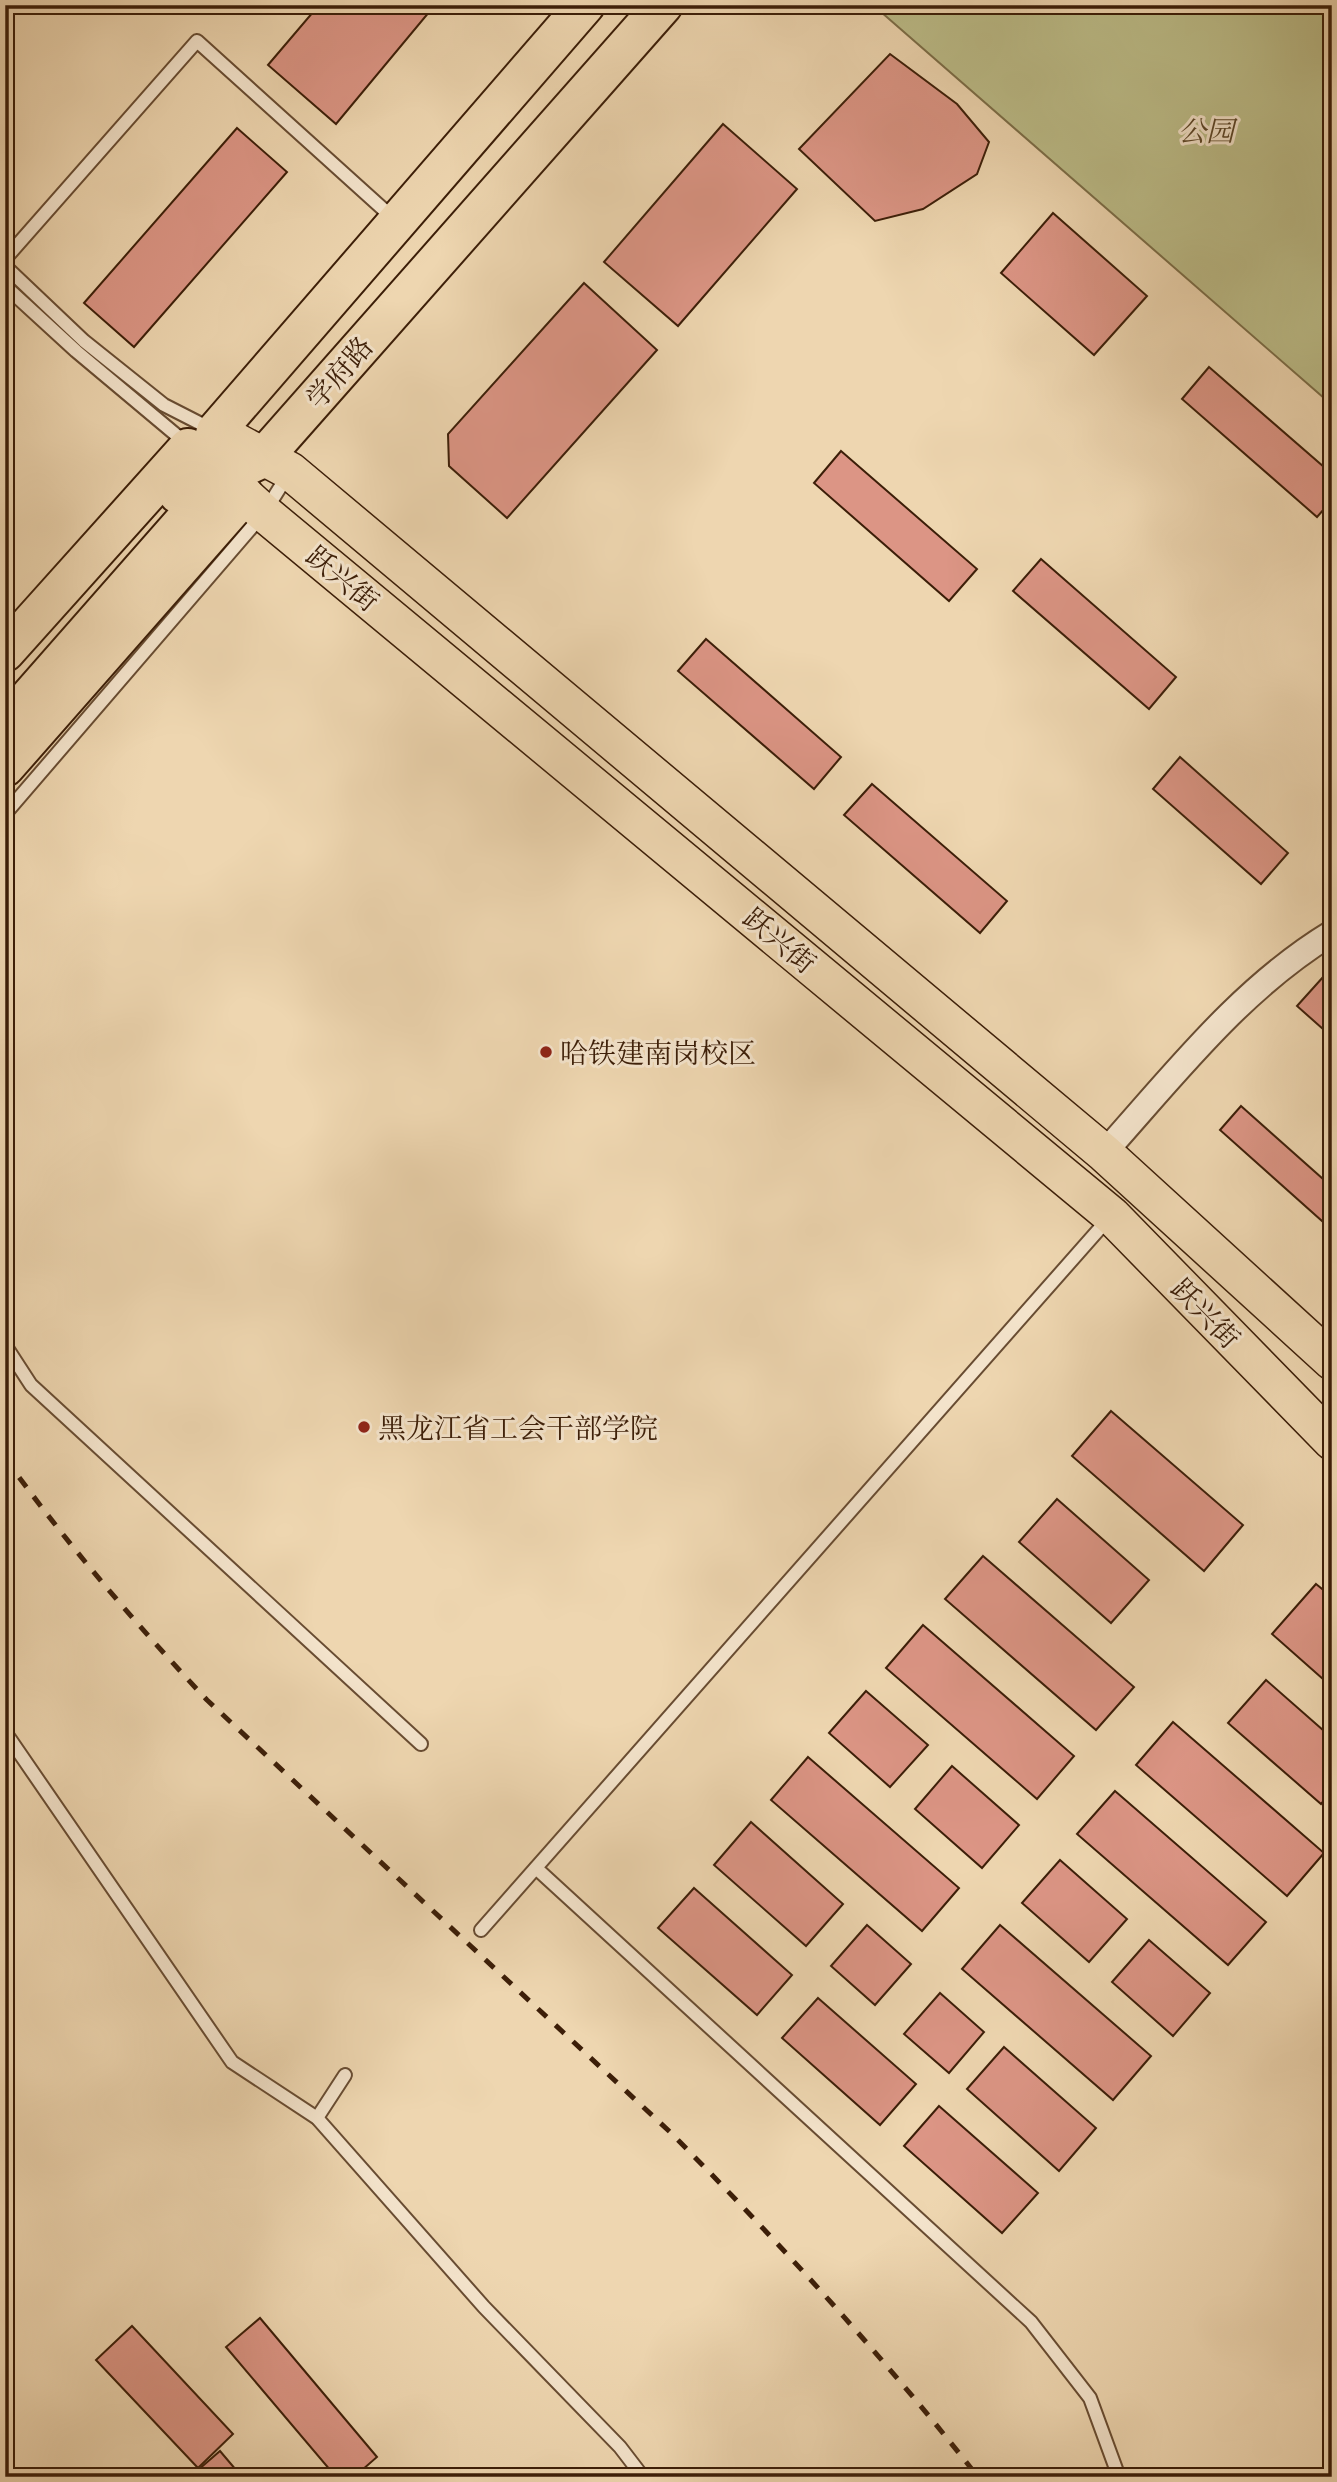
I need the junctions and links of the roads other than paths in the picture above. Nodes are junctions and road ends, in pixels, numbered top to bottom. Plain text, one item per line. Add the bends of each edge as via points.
1 (585, 5) edge
2 (663, 5) edge
3 (396, 221) junction
4 (5, 259) edge
5 (5, 266) edge
6 (5, 286) edge
7 (276, 465) junction
8 (224, 471) junction
9 (5, 652) edge
10 (5, 691) edge
11 (5, 725) edge
12 (5, 767) edge
13 (5, 814) edge
14 (1332, 933) edge
15 (1104, 1153) junction
16 (1112, 1216) junction
17 (5, 1345) edge
18 (1332, 1361) edge
19 (1332, 1441) edge
20 (5, 1732) edge
21 (421, 1744) dead end
22 (536, 1868) junction
23 (481, 1930) dead end
24 (345, 2074) dead end
25 (317, 2118) junction
26 (643, 2477) edge
27 (1119, 2477) edge

1 - 3 highway, 学府路
2 - 7 highway, 学府路
3 - 4 lane via 197,41
3 - 8 highway, 学府路
5 - 8 lane via 84,341 164,405
6 - 8 lane via 76,351
7 - 8 highway, 学府路
7 - 8 lane
7 - 15 main road, 跃兴街
8 - 9 highway
8 - 10 highway, 学府路
8 - 11 highway, 学府路
8 - 12 highway
8 - 13 lane
8 - 16 main road, 跃兴街
14 - 15 street via 1272,974 1231,1013
15 - 18 main road, 跃兴街
16 - 19 main road, 跃兴街
16 - 22 lane
17 - 21 lane via 31,1385
20 - 25 lane via 232,2062
22 - 23 lane
22 - 27 lane via 1031,2322 1090,2398
24 - 25 lane
25 - 26 lane

